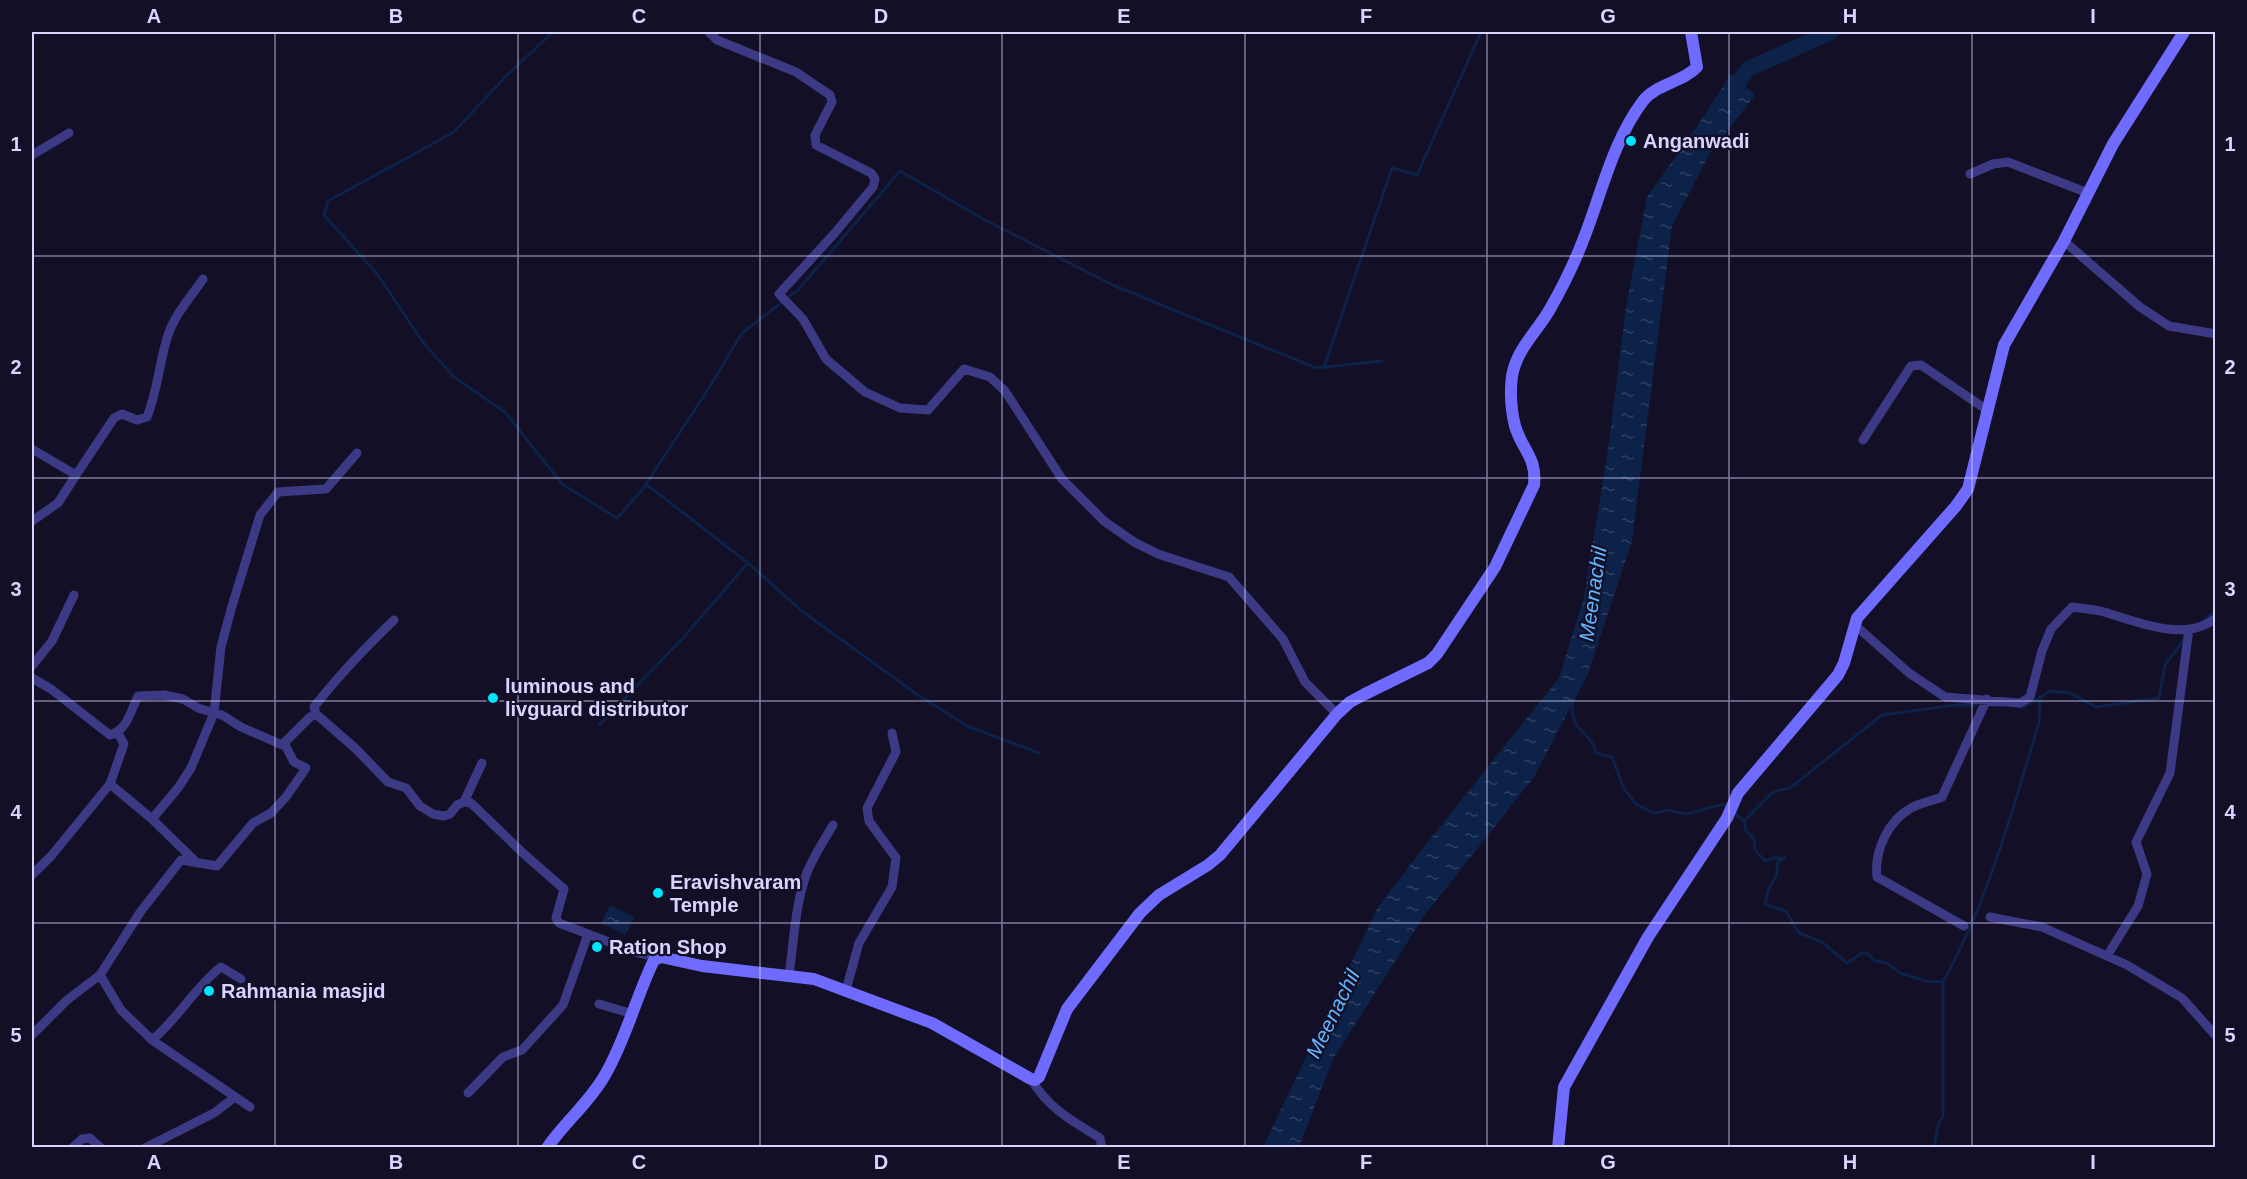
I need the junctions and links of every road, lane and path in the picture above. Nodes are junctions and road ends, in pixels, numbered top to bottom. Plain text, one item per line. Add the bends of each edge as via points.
1 (709, 32) edge
2 (1691, 32) edge
3 (2184, 32) edge
4 (69, 134) dead end
5 (32, 155) edge
6 (1970, 174) dead end
7 (2088, 193) junction
8 (2064, 241) junction
9 (203, 279) dead end
10 (2216, 334) edge
11 (1987, 410) junction
12 (1863, 440) dead end
13 (32, 449) edge
14 (357, 453) dead end
15 (76, 475) junction
16 (32, 521) edge
17 (74, 595) dead end
18 (2216, 618) edge
19 (394, 620) dead end
20 (1855, 625) junction
21 (2188, 629) junction
22 (32, 666) edge
23 (32, 678) edge
24 (1988, 699) junction
25 (214, 713) junction
26 (316, 714) junction
27 (1336, 714) junction
28 (118, 733) junction
29 (892, 733) dead end
30 (284, 743) junction
31 (482, 763) dead end
32 (110, 784) junction
33 (464, 802) junction
34 (152, 819) junction
35 (833, 825) dead end
36 (197, 863) junction
37 (32, 875) edge
38 (1990, 916) dead end
39 (1964, 926) dead end
40 (588, 934) junction
41 (2107, 956) junction
42 (661, 957) junction
43 (100, 975) junction
44 (789, 975) junction
45 (241, 979) dead end
46 (846, 990) junction
47 (599, 1004) dead end
48 (633, 1014) junction
49 (32, 1035) edge
50 (2216, 1036) edge
51 (152, 1040) junction
52 (1031, 1079) junction
53 (468, 1093) dead end
54 (235, 1097) junction
55 (250, 1107) dead end
56 (72, 1148) edge
57 (101, 1148) edge
58 (144, 1148) edge
59 (547, 1148) edge
60 (1102, 1148) edge
61 (1558, 1148) edge

1 - 27 street via 722,42 796,72 830,95 831,102 815,135 816,145 875,178 873,187 779,294 803,319 826,359 865,392 900,408 928,410 964,369 990,377 1005,391 1062,479 1104,521 1158,554 1229,578 1283,639 1305,682
2 - 27 main road via 1696,67 1652,93 1640,107 1609,164 1568,276 1549,312 1518,353 1512,374 1512,408 1516,427 1536,471 1534,485 1494,567 1428,663 1350,702
3 - 7 main road via 2113,144
4 - 5 street
6 - 7 street via 2007,162
7 - 8 main road
8 - 10 street via 2140,307 2169,326
8 - 11 main road via 2004,345
9 - 15 street via 168,335 147,417 137,420 122,414 114,418
11 - 12 street via 1921,365 1911,366
11 - 20 main road via 1968,489
13 - 15 street
14 - 25 street via 326,489 278,492 260,515 221,646
15 - 16 street via 58,503
17 - 22 street via 52,641
18 - 21 street via 2206,626
19 - 26 street via 328,689 314,707
20 - 24 street via 1909,673 1945,697
20 - 61 main road via 1838,675 1737,793 1727,818 1648,937 1564,1087
21 - 24 street via 2173,630 2072,607 2051,629 2030,698 2020,703
21 - 41 street via 2170,773 2136,842 2146,874 2138,906
23 - 28 street via 110,735
24 - 39 street via 1942,796 1912,807 1896,820 1875,864 1877,877
25 - 28 street via 183,699 138,696
25 - 30 street via 269,741 282,746
25 - 34 street via 191,768
26 - 30 street
26 - 33 street via 388,782 406,788 420,806 444,816
27 - 52 main road via 1220,855 1159,895 1140,913 1067,1009 1039,1077
28 - 32 street via 124,744
29 - 46 street via 896,752 867,808 869,820 896,858 892,887 859,943
30 - 36 street via 294,762 306,768 286,797 271,813 253,823 218,866
31 - 33 street
32 - 34 street
32 - 37 street
33 - 40 street via 471,803 559,882 564,889 556,918 567,927
34 - 36 street
35 - 44 street via 804,883
36 - 43 street via 181,860 141,911
38 - 41 street via 2042,927
40 - 42 street
40 - 53 street via 563,1005 522,1050 503,1057
41 - 50 street via 2182,998
42 - 44 main road via 702,966
42 - 48 main road via 654,960
43 - 49 street via 67,1000
43 - 51 street via 122,1010
44 - 46 main road
45 - 51 street via 221,968
46 - 52 main road via 932,1023
47 - 48 street
48 - 59 main road via 606,1074
51 - 54 street
52 - 60 street via 1057,1112 1100,1138
54 - 55 street
54 - 58 street via 214,1113
56 - 57 street via 82,1139 90,1138

